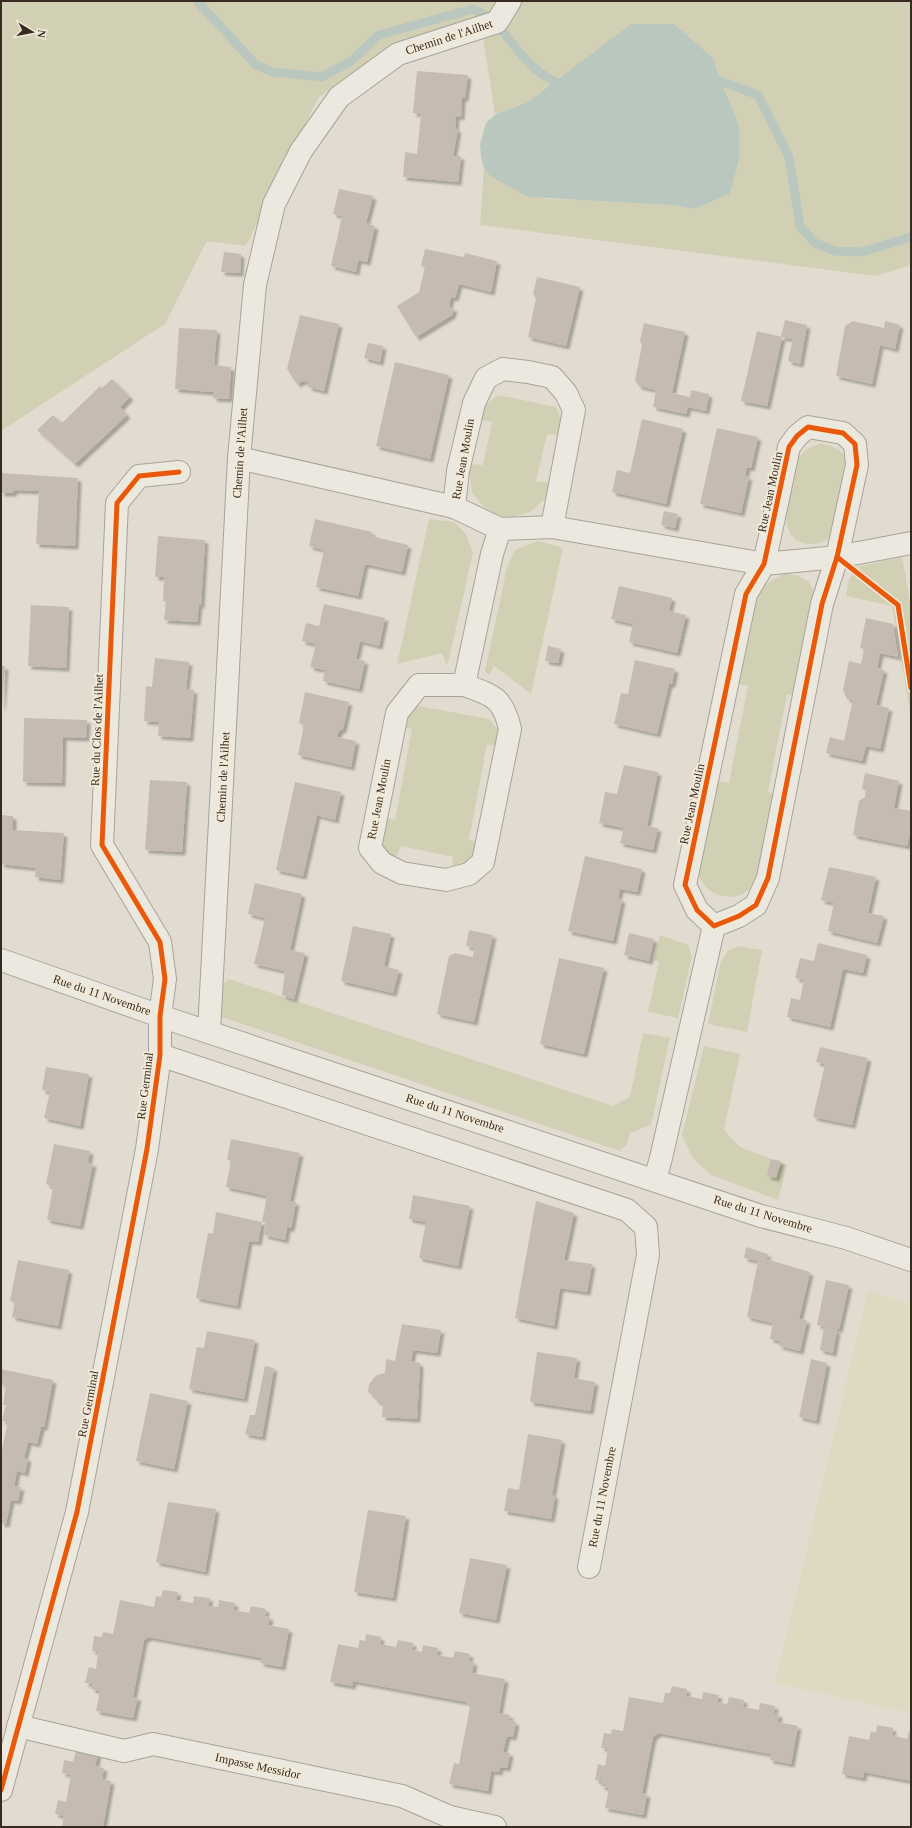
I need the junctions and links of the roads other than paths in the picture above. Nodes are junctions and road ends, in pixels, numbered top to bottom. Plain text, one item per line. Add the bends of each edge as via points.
1 (510, 1) edge
2 (238, 458) junction
3 (179, 472) dead end
4 (454, 507) junction
5 (552, 526) junction
6 (500, 529) junction
7 (911, 543) edge
8 (837, 557) junction
9 (764, 564) junction
10 (464, 685) junction
11 (714, 926) junction
12 (1, 960) edge
13 (160, 1016) junction
14 (209, 1032) junction
15 (160, 1055) junction
16 (655, 1180) junction
17 (911, 1260) edge
18 (589, 1567) dead end
19 (18, 1726) junction
20 (1, 1790) edge
21 (495, 1827) edge

1 - 2 street, Chemin de l'Ailhet via 497,22 398,54 339,97 301,151 274,204 255,286
2 - 4 street, Rue Jean Moulin
2 - 14 street, Chemin de l'Ailhet
3 - 13 street, Rue du Clos de l'Ailhet via 139,476 117,503 102,845 160,942 165,979
4 - 5 street, Rue Jean Moulin via 458,471 474,403 486,378 503,369 528,372 552,378 566,394 574,410
4 - 6 street, Rue Jean Moulin
5 - 6 street, Rue Jean Moulin
5 - 9 street, Rue Jean Moulin
6 - 10 street via 492,554
7 - 8 street, Rue Jean Moulin
8 - 9 street, Rue Jean Moulin
8 - 9 street, Rue Jean Moulin via 857,464 855,444 843,433 808,427 796,436 790,447
8 - 11 street, Rue Jean Moulin via 822,604 768,878 756,905 739,916
9 - 11 street, Rue Jean Moulin via 746,594 685,885 697,910
10 - 10 street, Rue Jean Moulin via 492,695 506,712 510,729 483,862 469,874 446,880 402,873 382,864 370,848 397,712 419,685
11 - 16 street
12 - 13 street, Rue du 11 Novembre
13 - 14 street, Rue du 11 Novembre
13 - 15 street, Rue Germinal
14 - 16 street, Rue du 11 Novembre
15 - 18 street, Rue du 11 Novembre via 627,1210 646,1227 648,1254
15 - 19 street, Rue Germinal via 147,1150 77,1512
16 - 17 street, Rue du 11 Novembre via 761,1216 846,1238
19 - 20 street, Rue Germinal
19 - 21 street, Impasse Messidor via 124,1751 153,1744 387,1792 450,1817

